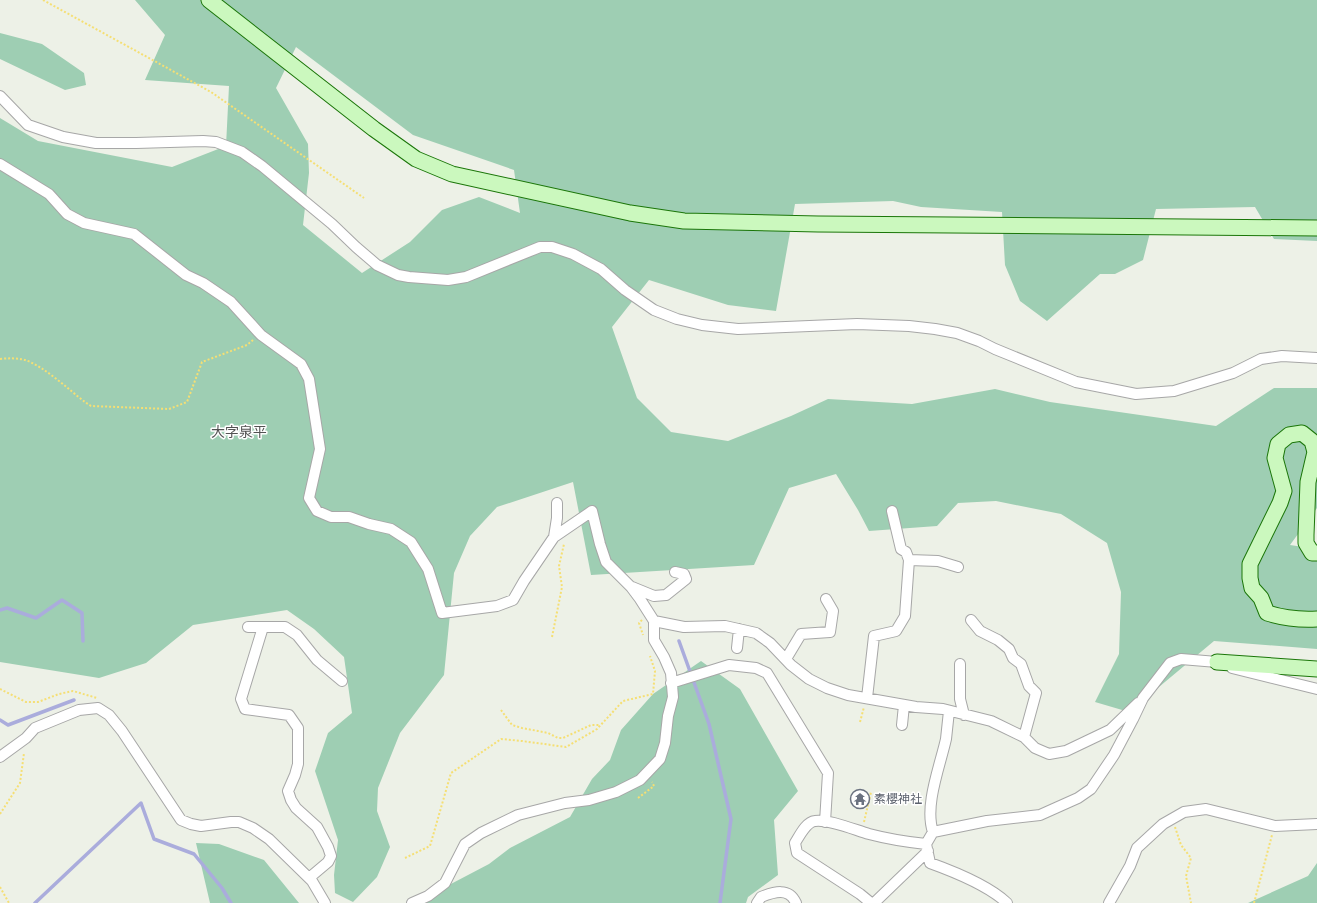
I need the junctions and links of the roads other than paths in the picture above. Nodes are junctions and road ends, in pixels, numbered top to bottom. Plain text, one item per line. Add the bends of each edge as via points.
1 (209, 0) edge
2 (0, 96) edge
3 (0, 164) edge
4 (1317, 228) edge
5 (1317, 358) edge
6 (557, 503) dead end
7 (892, 511) dead end
8 (554, 537) junction
9 (1317, 553) edge
10 (909, 560) junction
11 (958, 567) dead end
12 (675, 572) dead end
13 (631, 587) junction
14 (826, 599) dead end
15 (651, 617) junction
16 (1317, 619) edge
17 (971, 620) dead end
18 (248, 627) dead end
19 (263, 627) junction
20 (739, 628) junction
21 (737, 648) dead end
22 (786, 659) junction
23 (1220, 662) junction
24 (960, 664) dead end
25 (1317, 669) edge
26 (342, 681) dead end
27 (671, 683) junction
28 (1317, 689) edge
29 (867, 698) junction
30 (1143, 698) junction
31 (904, 705) junction
32 (949, 711) junction
33 (964, 715) junction
34 (902, 725) dead end
35 (1024, 738) junction
36 (0, 757) edge
37 (825, 822) junction
38 (1317, 824) edge
39 (933, 832) junction
40 (927, 848) junction
41 (309, 878) junction
42 (325, 903) edge
43 (412, 903) edge
44 (757, 903) edge
45 (796, 903) edge
46 (872, 903) edge
47 (1007, 903) edge
48 (1109, 903) edge

1 - 4 street via 416,159 452,174 630,213 684,221 795,224
2 - 5 street via 28,125 63,137 96,143 203,140 242,152 320,214 377,265 398,275 448,280 466,277 540,247 552,247 573,254 601,269 654,310 702,326 738,329 857,324 935,329 958,333 1076,382 1136,394 1174,391 1233,373 1261,359 1282,356
3 - 8 street via 49,194 72,217 84,223 134,234 186,275 231,302 261,335 301,364 309,379 320,449 309,498 317,511 331,517 349,517 391,529 411,542 428,569 442,613 497,606 513,600
6 - 8 street
7 - 10 street via 901,549 906,552
8 - 13 street via 592,512 606,562
9 - 16 street via 1312,553 1306,543 1308,482 1315,452 1312,441 1302,433 1289,435 1278,444 1275,458 1284,491 1250,564 1250,578 1252,588 1262,598 1267,613 1303,620
10 - 11 street via 938,560
10 - 29 street via 905,616 896,631 874,636
12 - 13 street via 684,574 686,579 666,595 654,596
13 - 15 street
14 - 22 street via 833,611 830,632 801,634
15 - 20 street via 684,627
15 - 27 street via 654,640 671,673
17 - 35 street via 980,630 1009,649 1013,658 1020,664 1023,681 1036,694
18 - 19 street
19 - 26 street via 285,627 297,635 317,660
19 - 41 street via 241,699 245,709 289,715 298,728 298,764 288,790 290,800 317,827 331,856 328,862
20 - 21 street
20 - 22 street via 756,633
22 - 29 street via 810,679 827,688
23 - 25 street
23 - 28 street via 1232,668
23 - 30 street via 1181,659 1170,663
24 - 33 street via 960,699
27 - 37 street via 729,666 756,668 767,673 828,773
27 - 43 street via 673,697 660,759 640,780 603,796 540,808 518,815 481,833 465,844 445,882 428,896
29 - 31 street
30 - 35 street via 1110,730 1066,751 1049,754 1035,748
30 - 39 street via 1114,755 1090,789 1078,798 1040,815 987,821
31 - 32 street
31 - 34 street
32 - 33 street
32 - 39 street via 946,740 930,807
33 - 35 street via 991,721
36 - 41 street via 35,728 79,710 98,708 109,715 122,731 181,820 200,826 239,822 253,828 269,839
37 - 40 street
37 - 46 street via 814,821 806,826 795,843 797,853
38 - 48 street via 1275,826 1206,809 1184,812 1163,824 1137,848
39 - 40 street
40 - 46 street
40 - 47 street via 930,863 955,872 999,895
41 - 42 street
44 - 45 street via 761,896 778,891 790,894

